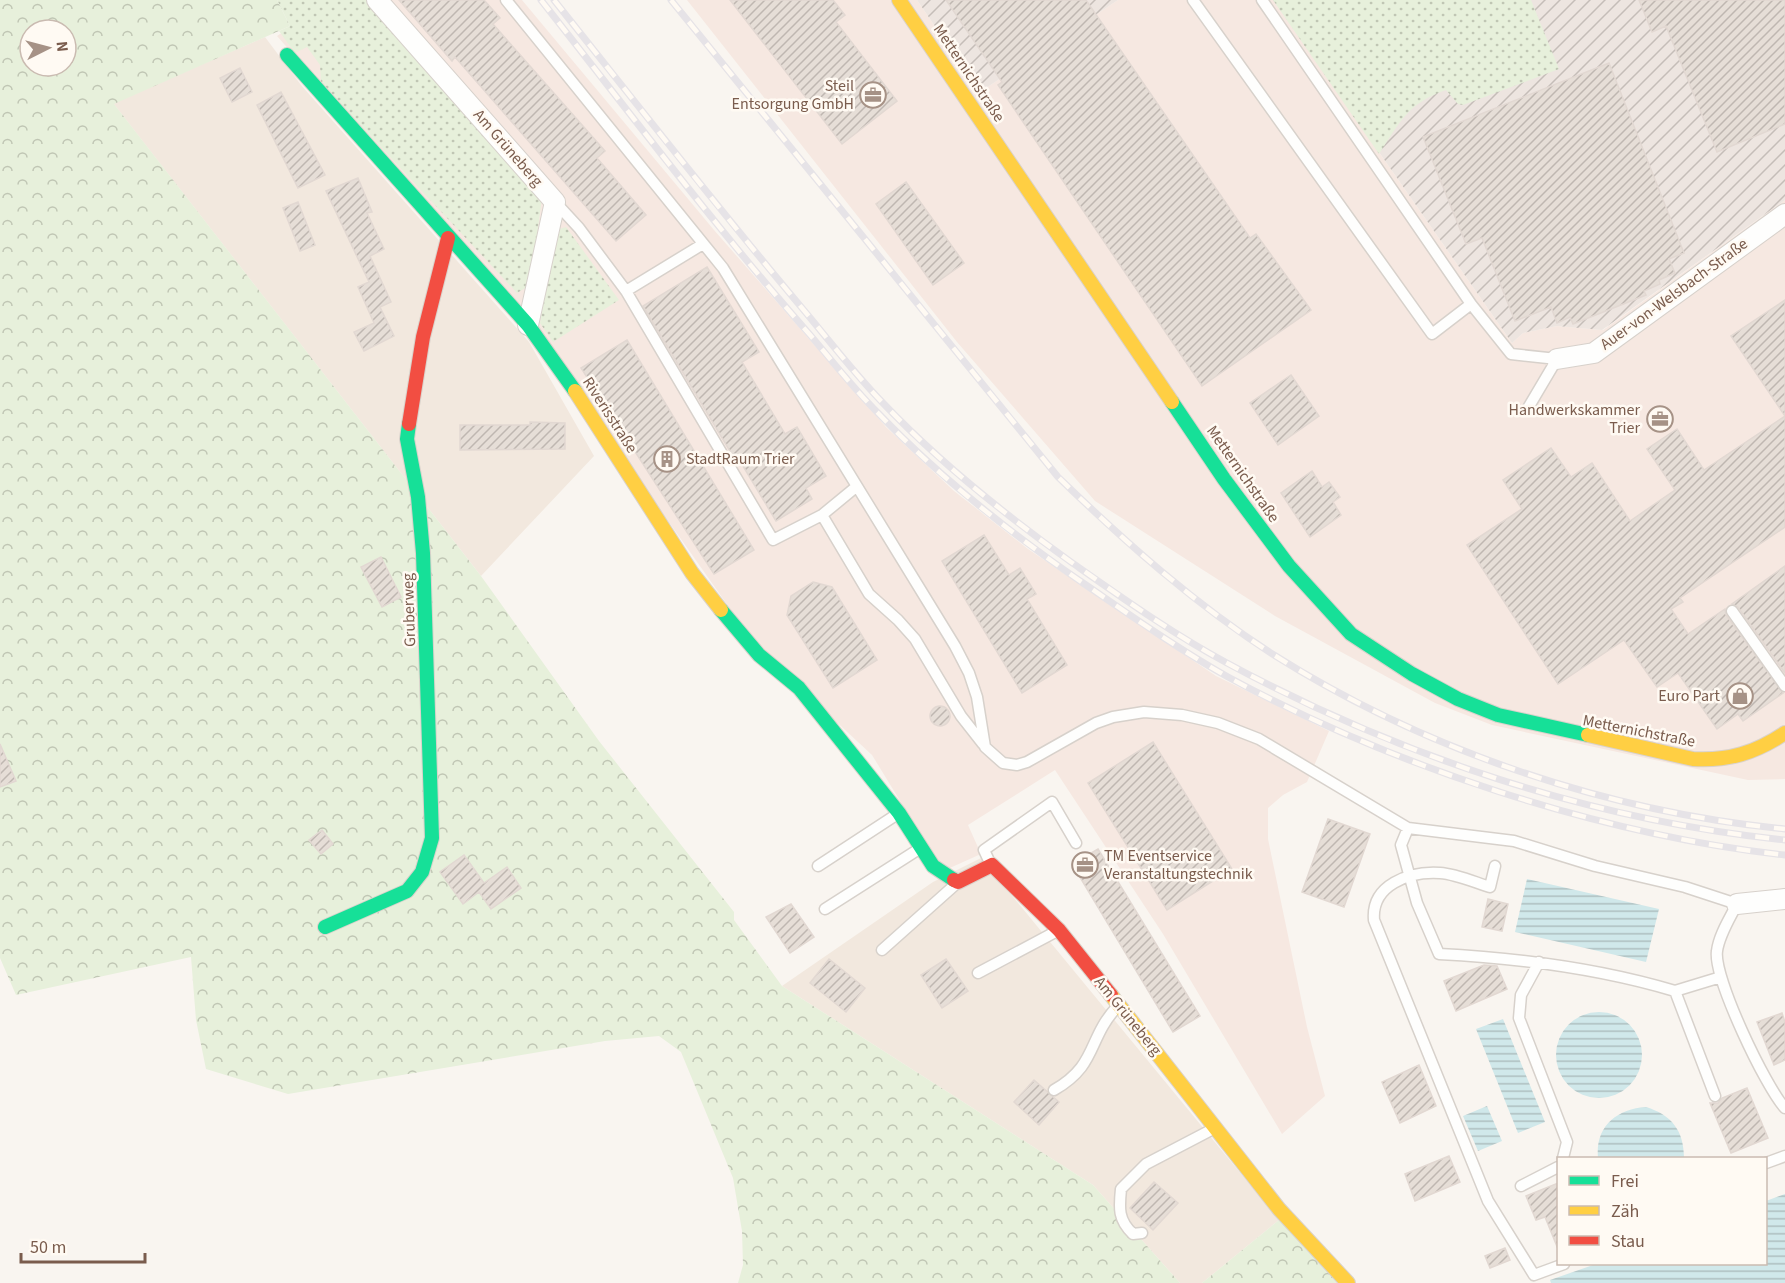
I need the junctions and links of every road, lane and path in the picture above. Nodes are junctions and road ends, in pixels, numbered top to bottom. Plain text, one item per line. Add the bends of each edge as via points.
1 (377, 0) edge
2 (506, 0) edge
3 (899, 0) edge
4 (1193, 0) edge
5 (1262, 0) edge
6 (287, 55) dead end
7 (555, 202) junction
8 (1785, 214) edge
9 (448, 238) junction
10 (703, 244) junction
11 (626, 291) junction
12 (1471, 304) junction
13 (528, 326) junction
14 (1557, 359) junction
15 (1528, 408) dead end
16 (856, 487) junction
17 (822, 515) junction
18 (1732, 611) dead end
19 (1785, 686) edge
20 (1785, 734) edge
21 (985, 747) junction
22 (895, 808) junction
23 (1408, 828) junction
24 (1076, 843) dead end
25 (920, 849) junction
26 (992, 865) junction
27 (818, 866) dead end
28 (1495, 866) dead end
29 (1409, 875) junction
30 (958, 882) junction
31 (1785, 899) edge
32 (1737, 904) junction
33 (825, 909) dead end
34 (325, 927) dead end
35 (1059, 930) junction
36 (882, 950) dead end
37 (1539, 962) junction
38 (978, 973) dead end
39 (1721, 977) junction
40 (1675, 991) junction
41 (1119, 1004) junction
42 (1054, 1090) dead end
43 (1715, 1096) dead end
44 (1785, 1108) edge
45 (1216, 1128) junction
46 (1785, 1156) edge
47 (1563, 1157) edge
48 (1767, 1163) edge
49 (1557, 1168) edge
50 (1521, 1186) dead end
51 (1142, 1233) dead end
52 (1560, 1265) edge
53 (1536, 1279) edge
54 (1348, 1283) edge

1 - 7 street, Am Grüneberg
2 - 10 lane
3 - 20 street, Metternichstraße via 1224,479 1289,566 1351,634 1458,699 1498,715 1602,740 1716,761 1747,756
4 - 12 lane via 1432,333
5 - 12 lane
6 - 9 street, Riverisstraße
7 - 11 lane
7 - 13 street, Am Grüneberg
8 - 14 street, Auer-von-Welsbach-Straße via 1594,353
9 - 13 street, Riverisstraße
9 - 34 street, Gruberweg via 423,337 407,439 423,553 432,838 422,872 406,891
10 - 11 lane
10 - 16 lane via 723,268
11 - 17 lane via 773,540
12 - 14 lane via 1511,354
13 - 22 street, Riverisstraße via 595,418 693,573 728,619 759,655 806,696
14 - 15 lane
16 - 17 lane
16 - 21 lane via 969,673
17 - 21 lane via 869,594 915,639 961,716
18 - 19 lane
21 - 23 lane via 996,759 1017,765 1113,717 1144,712 1182,715 1218,723 1258,739
22 - 25 street
22 - 27 lane
23 - 29 lane via 1401,845
23 - 32 lane via 1514,841
24 - 26 lane via 1052,802 984,850
25 - 30 street via 933,866
25 - 33 lane
26 - 30 street
26 - 35 street, Am Grüneberg
28 - 29 lane via 1490,887 1440,873
29 - 37 lane via 1439,954
29 - 53 lane via 1380,892 1373,908 1374,920 1488,1201
30 - 36 lane
31 - 32 street
32 - 39 lane via 1716,952
35 - 38 lane
35 - 41 street, Am Grüneberg
37 - 40 lane
37 - 47 lane via 1521,995 1519,1018 1567,1142
39 - 40 lane
39 - 44 lane via 1771,1089
40 - 43 lane
41 - 42 lane via 1105,1019 1082,1069
41 - 45 street, Am Grüneberg
45 - 51 lane via 1146,1164 1121,1189 1119,1214 1124,1226 1133,1234
45 - 54 street, Am Grüneberg via 1279,1209
46 - 48 lane
49 - 50 lane
52 - 53 lane

